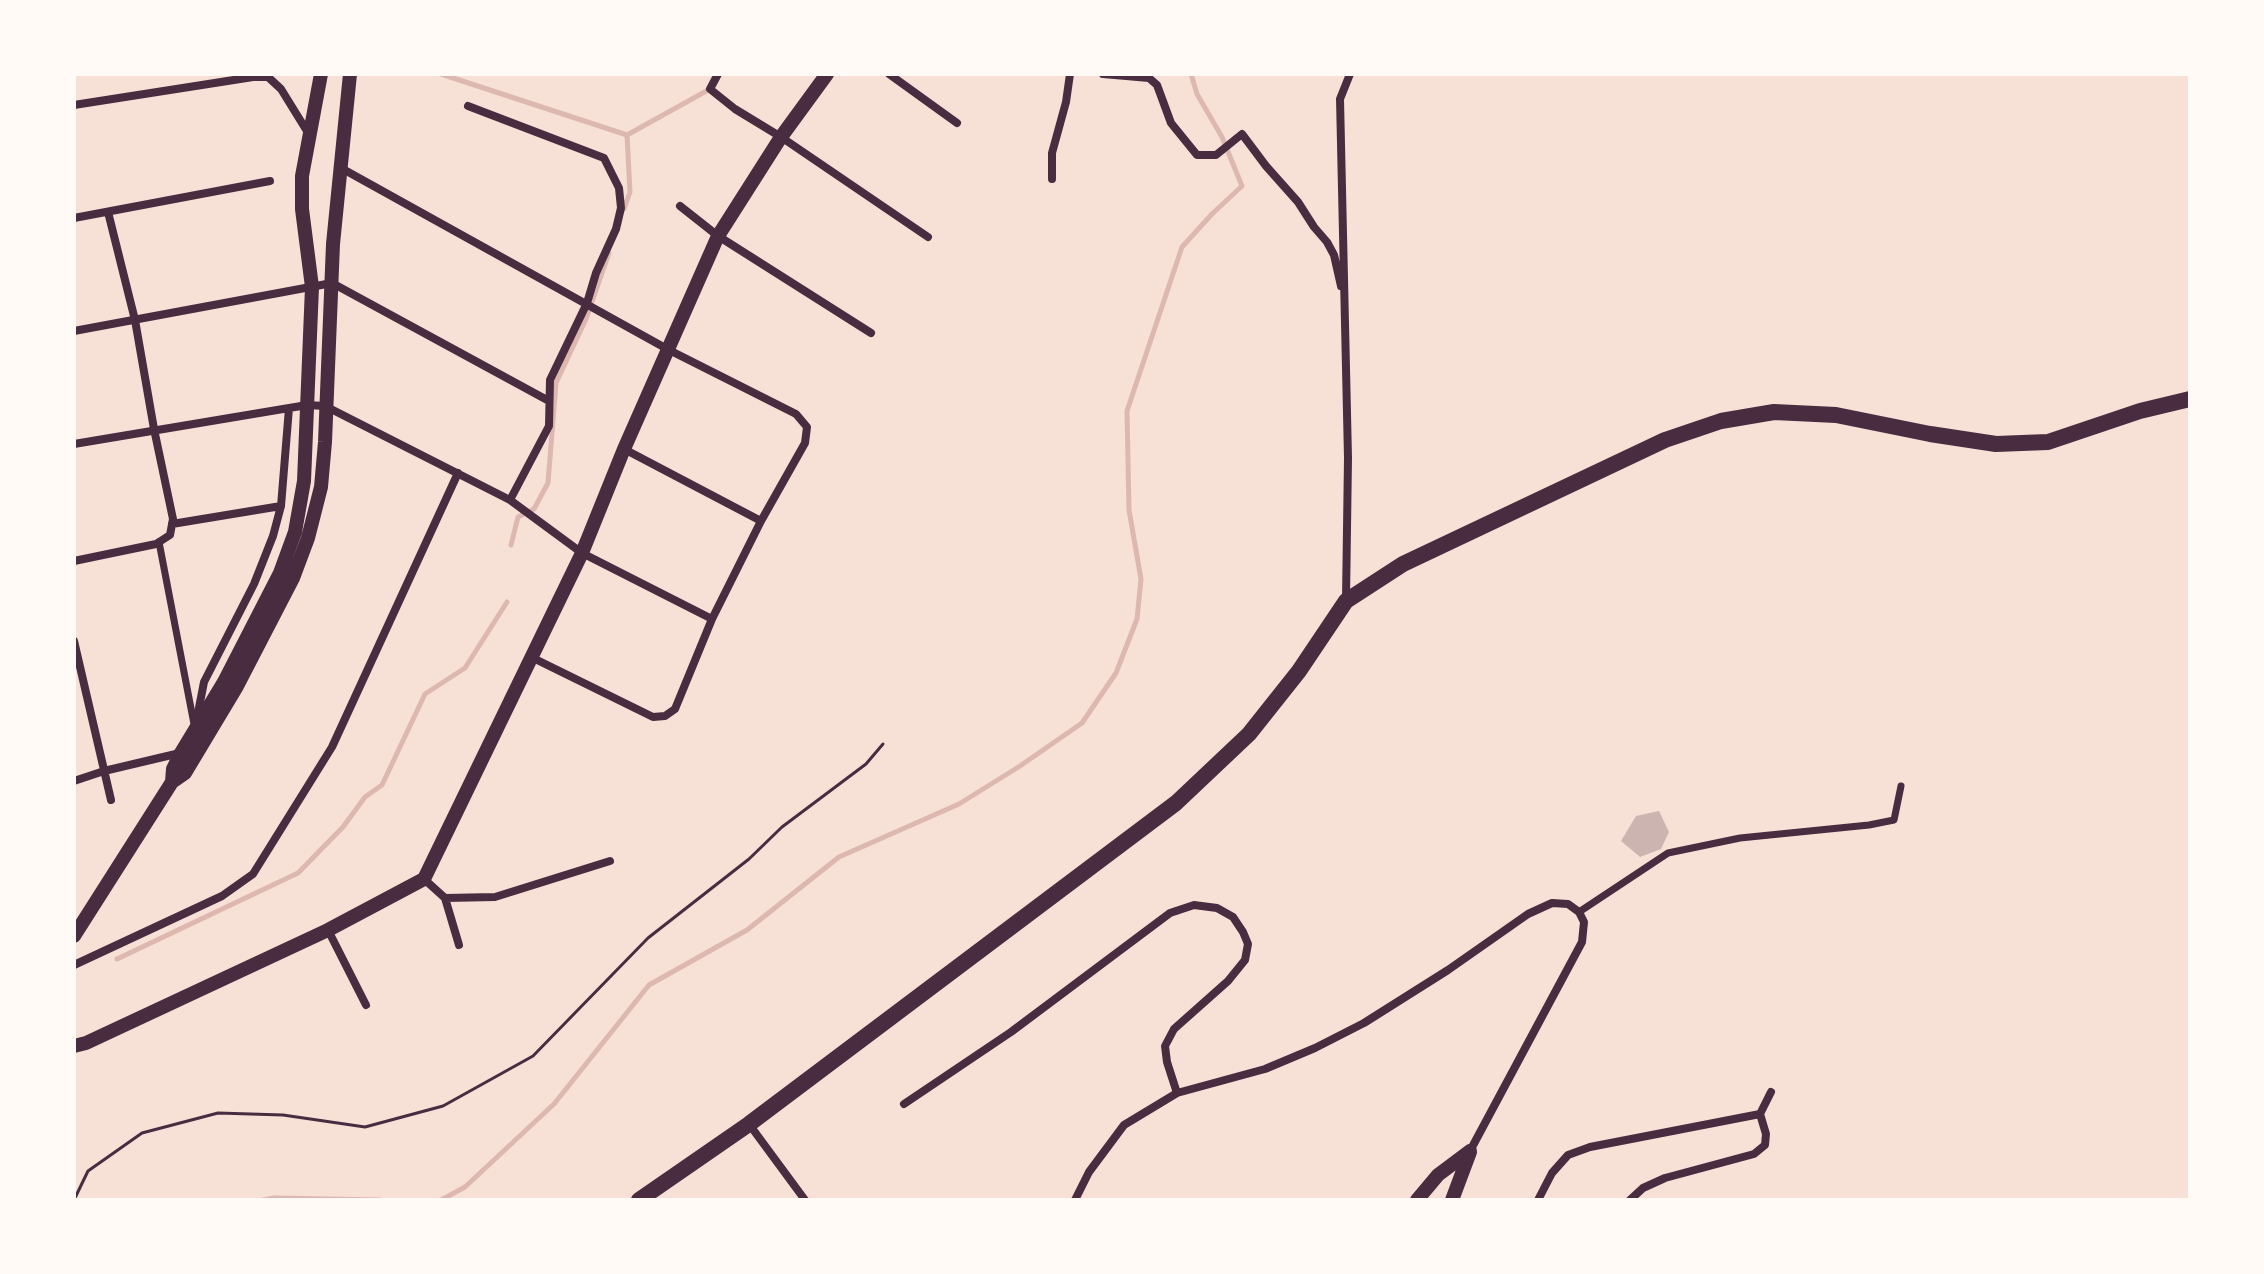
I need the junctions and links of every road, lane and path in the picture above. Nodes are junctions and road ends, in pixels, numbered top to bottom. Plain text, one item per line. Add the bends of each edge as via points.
1 (321, 74) edge
2 (350, 74) edge
3 (718, 74) edge
4 (827, 74) edge
5 (889, 74) edge
6 (1070, 74) edge
7 (1103, 74) edge
8 (1350, 74) edge
9 (74, 105) edge
10 (468, 106) dead end
11 (957, 123) dead end
12 (310, 136) junction
13 (781, 137) junction
14 (339, 167) junction
15 (1052, 179) dead end
16 (270, 181) dead end
17 (680, 206) dead end
18 (108, 212) junction
19 (74, 218) edge
20 (718, 236) junction
21 (928, 237) dead end
22 (332, 283) junction
23 (312, 287) junction
24 (587, 304) junction
25 (1345, 305) junction
26 (135, 320) junction
27 (74, 331) edge
28 (871, 333) dead end
29 (669, 350) junction
30 (2190, 399) edge
31 (549, 401) junction
32 (307, 405) junction
33 (325, 406) junction
34 (289, 408) junction
35 (154, 429) junction
36 (74, 444) edge
37 (624, 449) junction
38 (458, 473) junction
39 (513, 502) junction
40 (281, 506) junction
41 (761, 521) junction
42 (172, 524) junction
43 (159, 542) junction
44 (582, 553) junction
45 (74, 561) edge
46 (1346, 601) junction
47 (712, 619) junction
48 (74, 641) edge
49 (531, 657) junction
50 (195, 729) junction
51 (883, 744) dead end
52 (181, 753) junction
53 (104, 771) junction
54 (74, 781) edge
55 (172, 782) junction
56 (1901, 786) dead end
57 (111, 800) dead end
58 (610, 861) dead end
59 (424, 879) junction
60 (445, 898) junction
61 (1579, 912) junction
62 (328, 930) junction
63 (74, 936) edge
64 (459, 945) dead end
65 (74, 965) edge
66 (366, 1005) dead end
67 (74, 1046) edge
68 (1771, 1092) dead end
69 (1177, 1093) junction
70 (904, 1104) dead end
71 (1760, 1114) junction
72 (749, 1124) junction
73 (1470, 1151) junction
74 (74, 1200) edge
75 (639, 1200) edge
76 (805, 1200) edge
77 (1075, 1200) edge
78 (1417, 1200) edge
79 (1452, 1200) edge
80 (1538, 1200) edge
81 (1630, 1200) edge

1 - 12 street
2 - 14 street
3 - 13 street via 710,89
4 - 13 street
5 - 11 street
6 - 15 street via 1052,153
7 - 25 street via 1149,78 1157,85 1171,123 1197,155 1216,155 1242,134 1327,242
8 - 25 street via 1340,99
9 - 12 street via 268,77
10 - 24 street via 604,158 619,188 621,208
12 - 23 street via 302,209
13 - 20 street
13 - 21 street
14 - 22 street
14 - 24 street
16 - 18 street
17 - 20 street
18 - 19 street
18 - 26 street
20 - 28 street
20 - 29 street
22 - 23 street
22 - 31 street
22 - 33 street
23 - 26 street
23 - 32 street
24 - 29 street
24 - 31 street via 550,380
25 - 46 street
26 - 27 street
26 - 35 street
29 - 37 street
29 - 41 street via 796,414 807,427 805,443
30 - 46 main road via 2048,442 1996,444 1836,415 1774,412 1721,421 1566,485 1403,564
31 - 39 street via 549,426
32 - 33 street
32 - 34 street
32 - 50 street via 304,481 295,532 280,573
33 - 38 street
33 - 55 street via 321,487 293,578 236,688 185,773
34 - 35 street
34 - 40 street
35 - 36 street
35 - 42 street
37 - 41 street
37 - 44 street
38 - 39 street
38 - 65 street via 332,747 253,874 222,896
39 - 44 street
40 - 42 street
40 - 50 street via 254,584 204,682
41 - 47 street
42 - 43 street via 170,535
43 - 45 street
43 - 50 street
44 - 47 street
44 - 49 street
46 - 72 main road via 1249,734 1176,803
47 - 49 street via 675,709 665,716 653,717
48 - 53 street
49 - 59 street
50 - 52 street
51 - 74 path via 866,764 648,938 533,1056 443,1106 365,1127 283,1115 218,1113 142,1133 88,1171
52 - 53 street
52 - 55 street
53 - 54 street
53 - 57 street
55 - 63 street
56 - 61 street via 1894,820 1740,838 1668,853
58 - 60 street via 495,897
59 - 60 street
59 - 62 street
60 - 64 street
61 - 69 street via 1568,904 1552,903 1364,1023 1315,1048 1265,1069
61 - 73 street via 1582,942
62 - 66 street
62 - 67 street
68 - 71 street
69 - 70 street via 1165,1046 1174,1029 1245,960 1248,944 1243,932 1233,917 1217,908 1194,905 1170,913
69 - 77 street via 1124,1125
71 - 80 street via 1568,1155
71 - 81 street via 1765,1145 1754,1154 1665,1178
72 - 75 main road
72 - 76 street
73 - 78 street via 1438,1175
73 - 79 street

